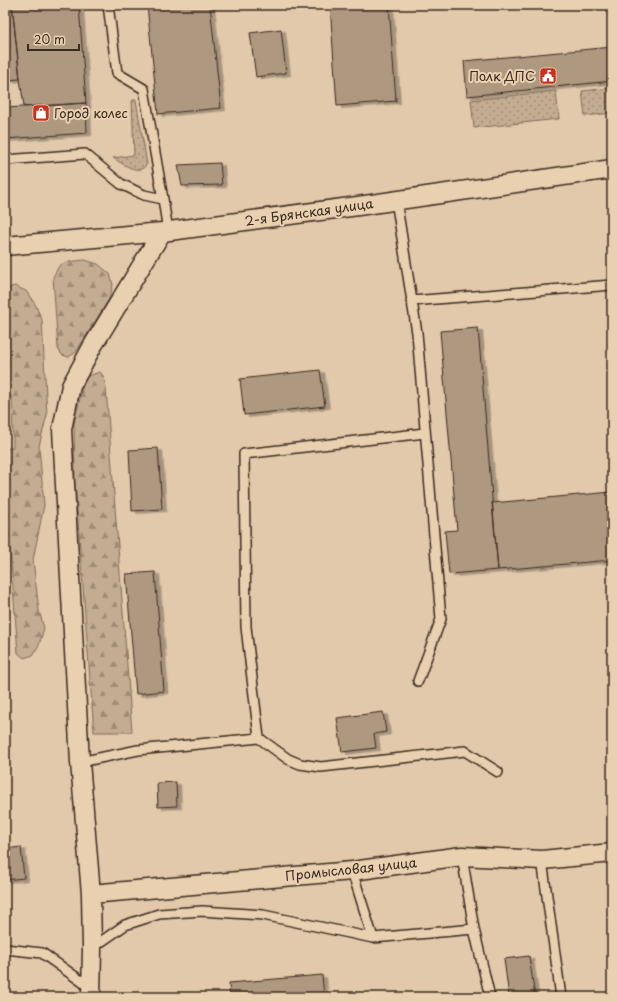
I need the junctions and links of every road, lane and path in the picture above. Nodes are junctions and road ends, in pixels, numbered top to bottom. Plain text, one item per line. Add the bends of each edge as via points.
1 (108, 5) edge
2 (5, 160) edge
3 (612, 169) edge
4 (164, 199) junction
5 (396, 200) junction
6 (165, 231) junction
7 (5, 246) edge
8 (612, 285) edge
9 (412, 301) junction
10 (425, 433) junction
11 (418, 682) dead end
12 (259, 738) junction
13 (80, 762) junction
14 (498, 772) dead end
15 (612, 853) edge
16 (462, 856) junction
17 (542, 860) junction
18 (352, 870) junction
19 (91, 894) junction
20 (474, 929) junction
21 (373, 938) junction
22 (92, 948) junction
23 (5, 949) edge
24 (91, 992) edge
25 (490, 997) edge
26 (561, 997) edge

1 - 4 lane via 117,73 144,89
2 - 4 lane via 85,154 121,184 144,195
3 - 5 street, 2-я Брянская улица
4 - 6 lane
5 - 6 street, 2-я Брянская улица
5 - 9 lane
6 - 7 street, 2-я Брянская улица
6 - 13 street via 92,347 72,386 62,429
8 - 9 lane
9 - 10 lane
10 - 11 lane via 441,619
10 - 12 lane via 244,454 246,627
12 - 13 lane via 138,750
12 - 14 lane via 288,759 300,764 321,767 465,751
13 - 19 street
15 - 17 street, Промысловая улица
16 - 17 street, Промысловая улица
16 - 18 street, Промысловая улица
16 - 20 lane
17 - 26 lane
18 - 19 street, Промысловая улица
18 - 21 lane
19 - 22 street
20 - 21 lane
20 - 25 lane
21 - 22 lane via 263,915 202,911 159,914 125,925
22 - 24 street
23 - 24 lane via 42,953

